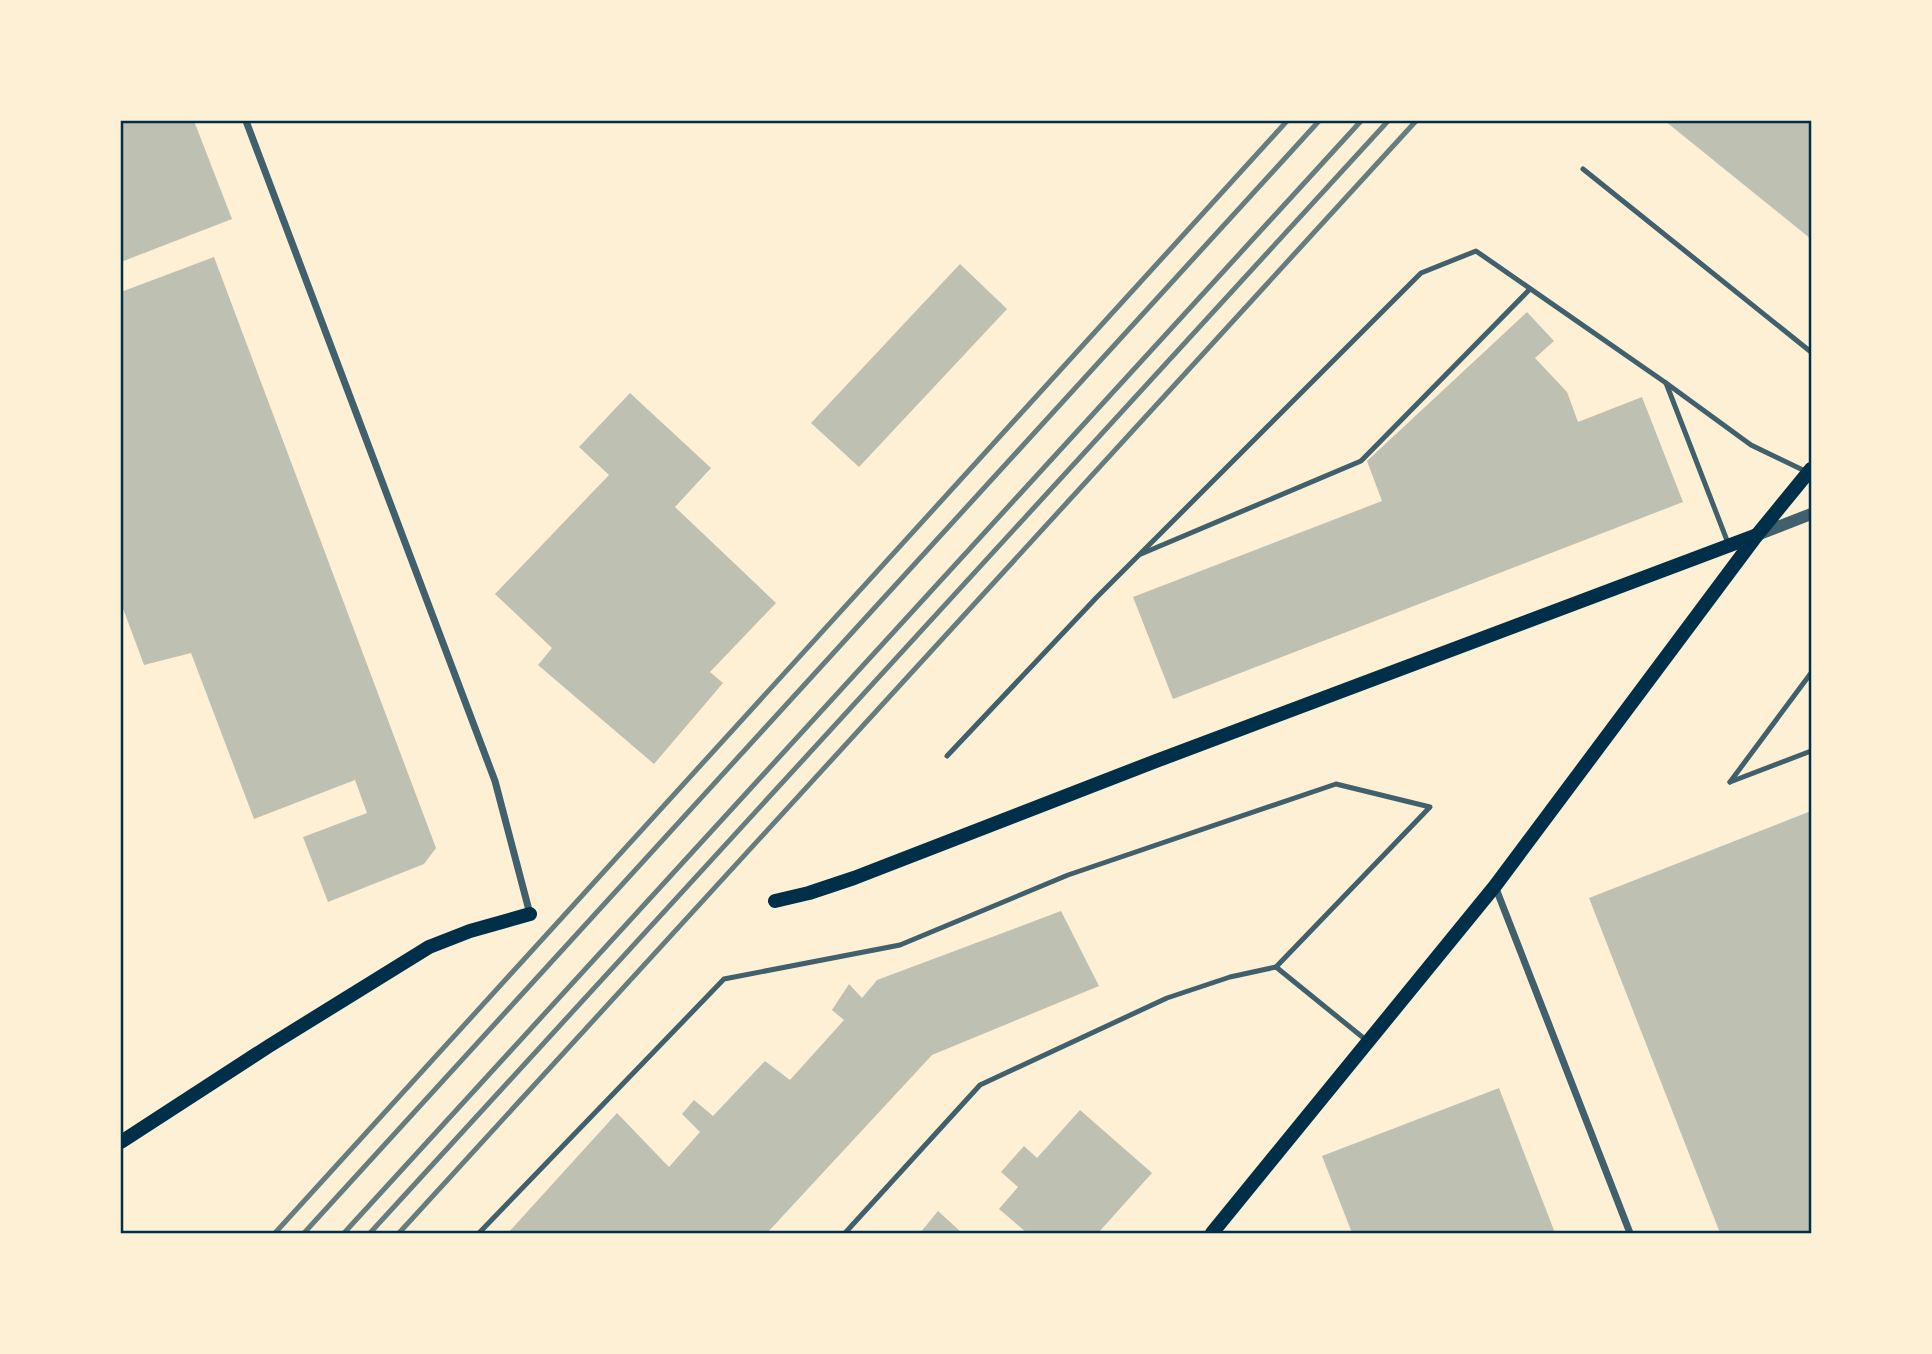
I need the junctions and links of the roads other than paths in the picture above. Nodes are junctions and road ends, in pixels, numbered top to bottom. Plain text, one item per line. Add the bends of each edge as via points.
1 (246, 121) edge
2 (1583, 169) dead end
3 (1530, 289) junction
4 (1811, 352) edge
5 (1666, 383) junction
6 (1810, 470) edge
7 (1811, 514) edge
8 (1757, 535) junction
9 (1729, 546) junction
10 (1138, 555) junction
11 (1811, 673) edge
12 (1811, 751) edge
13 (947, 756) dead end
14 (1495, 886) junction
15 (775, 901) dead end
16 (530, 914) joint
17 (1276, 967) junction
18 (1368, 1042) junction
19 (121, 1142) edge
20 (479, 1233) edge
21 (845, 1233) edge
22 (1212, 1233) edge
23 (1630, 1233) edge

1 - 16 street via 495,781
2 - 4 lane
3 - 5 lane
3 - 10 lane via 1361,461
3 - 10 lane via 1476,251 1421,273
5 - 6 lane via 1751,445
5 - 9 lane
6 - 8 main road
7 - 8 street
8 - 9 main road
8 - 14 main road
9 - 15 main road via 855,878
10 - 13 lane
11 - 12 lane via 1730,782
14 - 18 main road
14 - 23 street
16 - 19 main road via 429,947
17 - 18 lane
17 - 20 lane via 1430,807 1336,784 1068,875 900,945 724,979
17 - 21 lane via 1167,998 980,1085
18 - 22 main road

